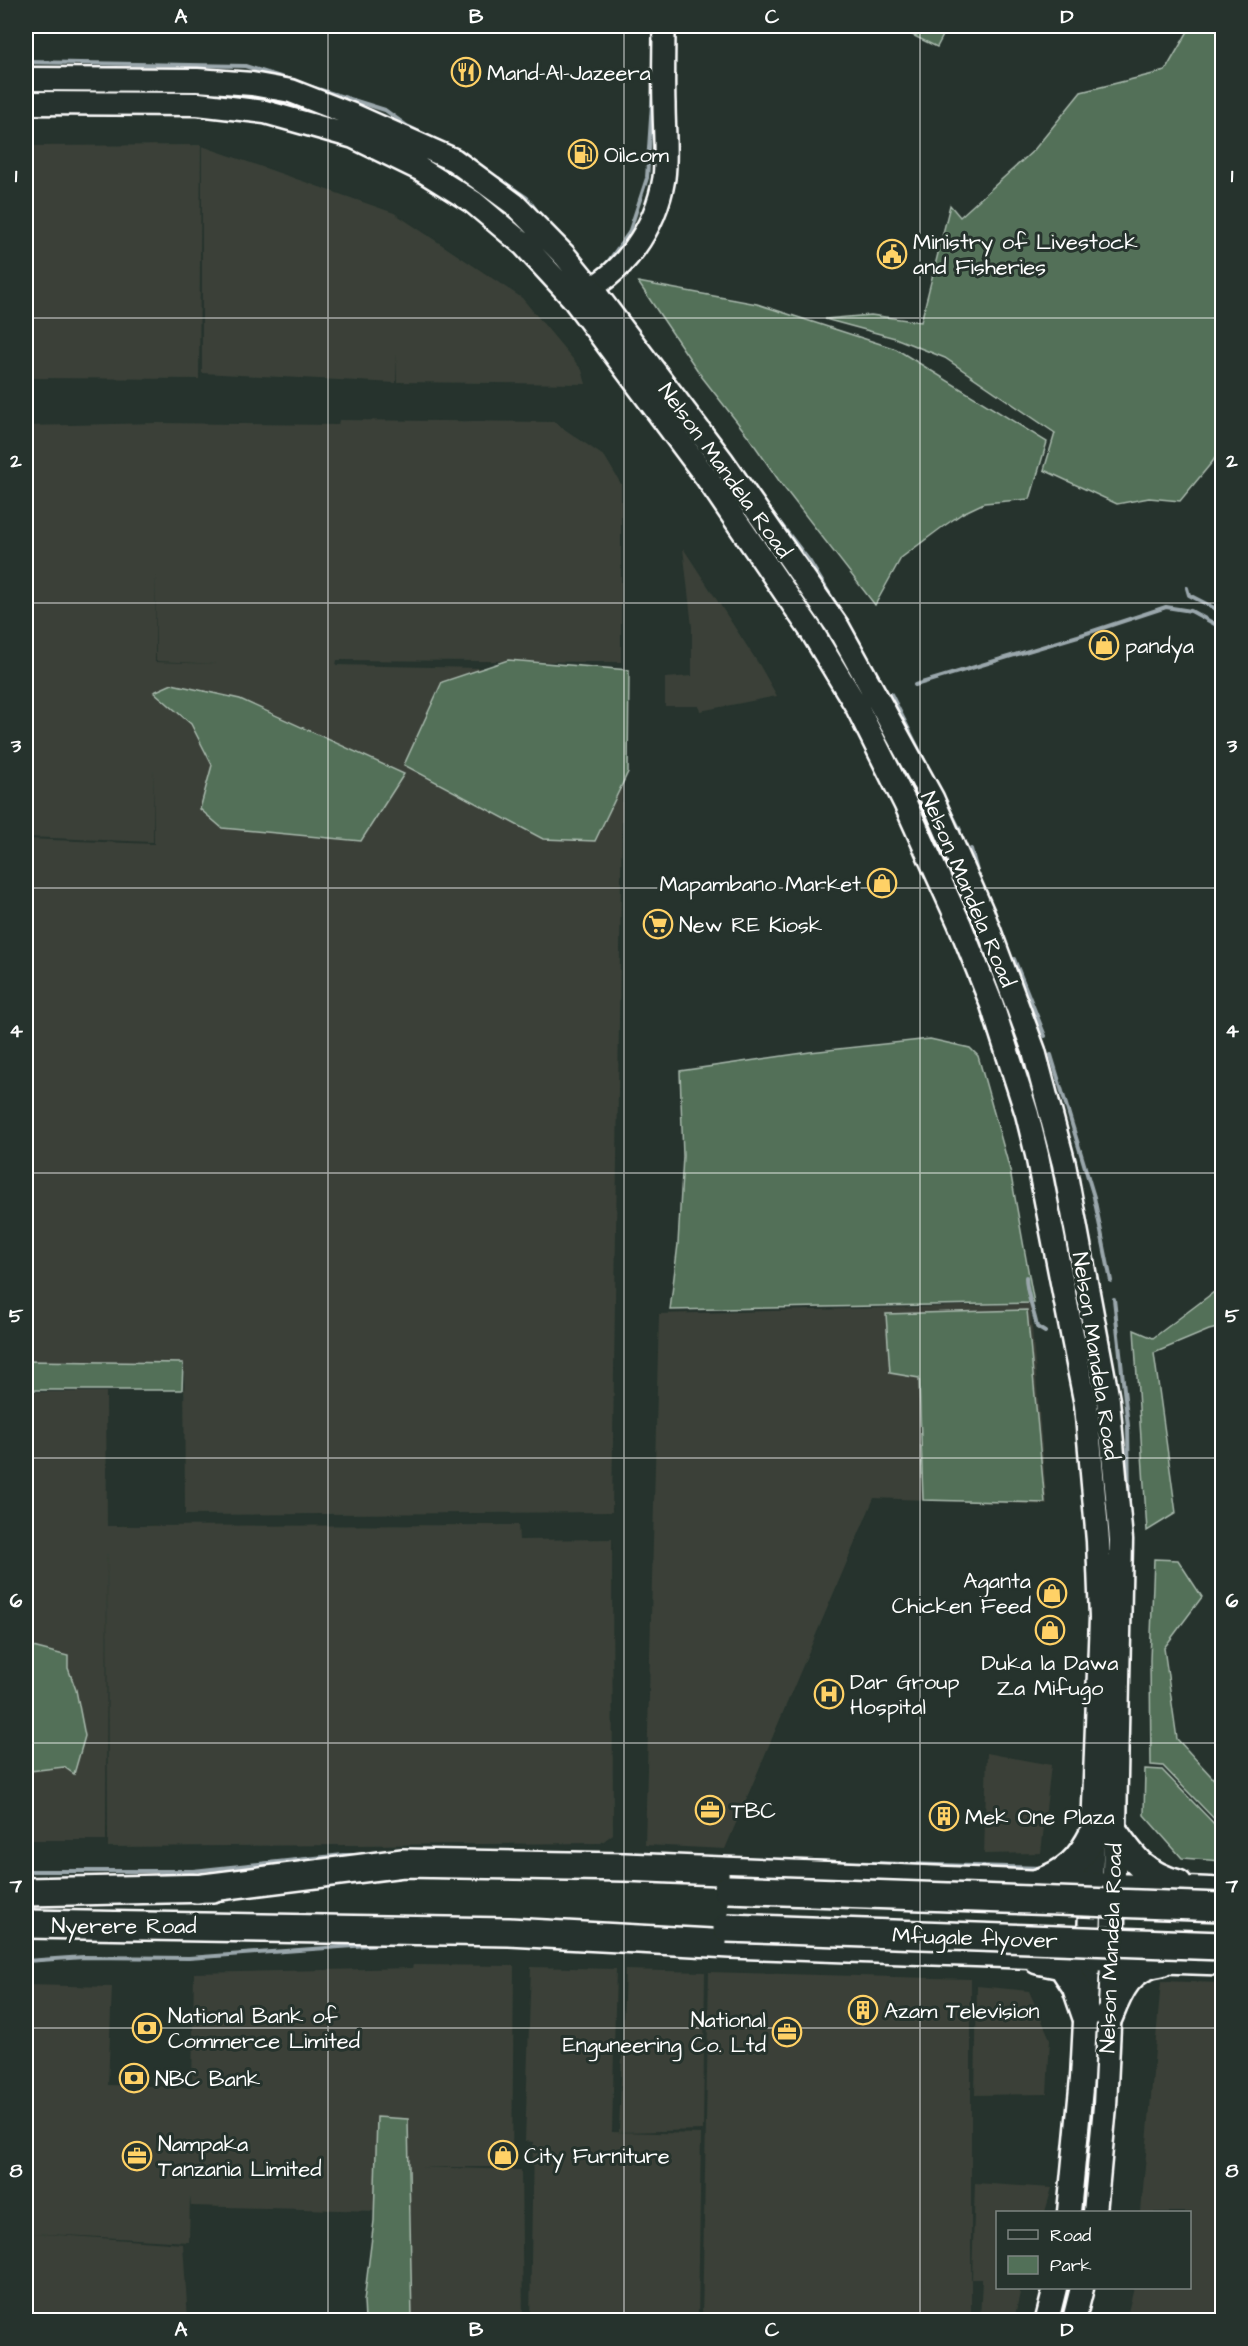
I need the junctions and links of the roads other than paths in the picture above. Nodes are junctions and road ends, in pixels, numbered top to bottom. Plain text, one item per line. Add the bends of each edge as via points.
1 (664, 26) edge
2 (26, 79) edge
3 (26, 103) edge
4 (582, 293) junction
5 (1104, 1832) junction
6 (1031, 1885) junction
7 (1102, 1887) junction
8 (196, 1889) junction
9 (26, 1892) edge
10 (1218, 1897) edge
11 (26, 1924) edge
12 (222, 1926) junction
13 (1222, 1946) edge
14 (991, 1953) junction
15 (1100, 1958) junction
16 (1180, 1960) junction
17 (1222, 1961) edge
18 (1097, 2015) junction
19 (1069, 2211) edge
20 (1095, 2211) edge
21 (1055, 2289) edge
22 (1082, 2289) edge
23 (1047, 2320) edge
24 (1074, 2320) edge

1 - 4 street via 665,151 658,203 631,253 616,270
2 - 4 main road, Nelson Mandela Road via 197,80 291,91 454,160 514,204 565,256
3 - 4 main road, Nelson Mandela Road via 198,104 265,112 354,137 420,169 473,202
4 - 5 main road, Nelson Mandela Road via 812,632 856,705 910,813 992,1005 1037,1155 1086,1405 1098,1541
5 - 6 highway via 1068,1868
5 - 7 main road, Nelson Mandela Road
5 - 10 highway via 1149,1873
6 - 7 highway
6 - 8 highway via 625,1867 403,1863
7 - 10 highway
7 - 15 main road, Nelson Mandela Road
8 - 9 highway, Nyerere Road
8 - 10 highway, Mfugale flyover, bridge via 402,1879
11 - 12 highway, Nyerere Road
12 - 13 highway, Mfugale flyover, bridge via 430,1917
12 - 14 highway via 509,1932
14 - 15 highway
14 - 18 highway via 1062,1965
15 - 16 highway
15 - 18 main road, Nelson Mandela Road
16 - 17 highway
16 - 18 highway via 1136,1970
18 - 19 main road, Nelson Mandela Road
18 - 20 main road, Nelson Mandela Road via 1105,2106
21 - 23 main road
22 - 24 main road

